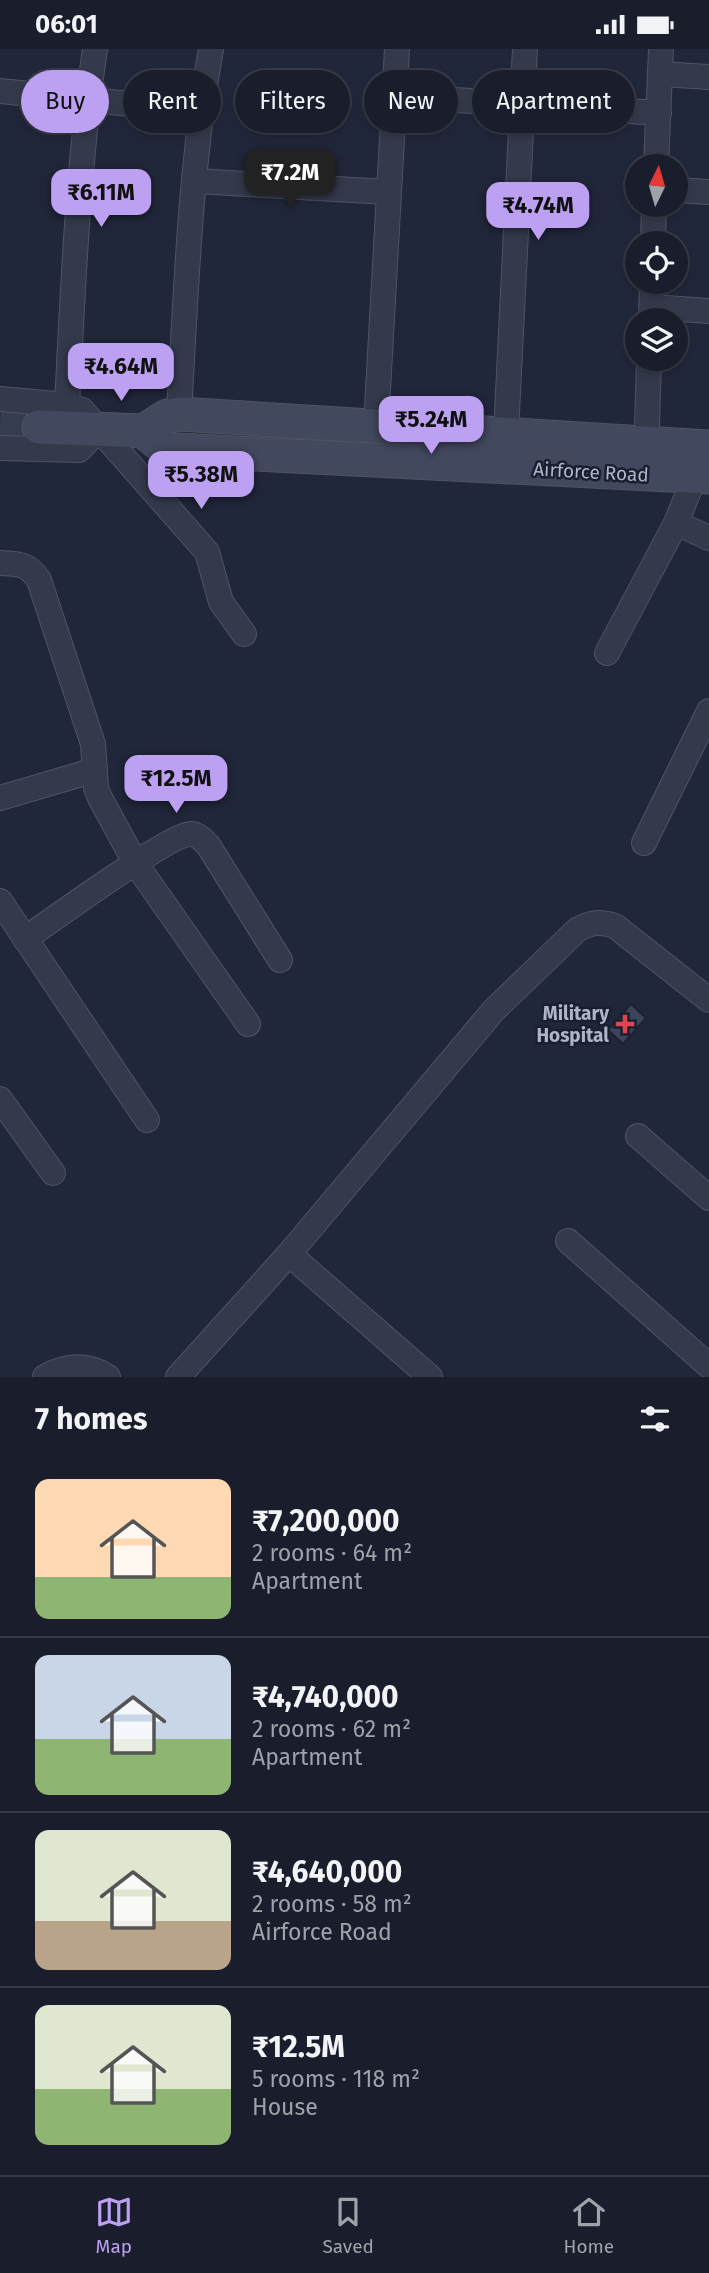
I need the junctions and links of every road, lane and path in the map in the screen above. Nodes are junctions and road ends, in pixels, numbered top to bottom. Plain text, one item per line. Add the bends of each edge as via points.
1 (95, 49) edge
2 (211, 49) edge
3 (397, 49) edge
4 (525, 49) edge
5 (661, 49) edge
6 (92, 70) edge
7 (207, 70) edge
8 (396, 70) edge
9 (524, 70) edge
10 (660, 74) junction
11 (709, 77) edge
12 (0, 91) edge
13 (21, 93) edge
14 (635, 111) edge
15 (659, 113) junction
16 (85, 133) edge
17 (198, 133) edge
18 (392, 133) edge
19 (521, 133) edge
20 (657, 154) edge
21 (195, 181) junction
22 (688, 191) edge
23 (709, 192) edge
24 (388, 193) junction
25 (709, 311) edge
26 (688, 312) edge
27 (649, 371) edge
28 (0, 399) edge
29 (67, 405) junction
30 (179, 414) junction
31 (376, 426) junction
32 (39, 427) tunnel mouth
33 (98, 430) junction
34 (143, 431) junction
35 (506, 433) junction
36 (709, 447) edge
37 (0, 448) edge
38 (646, 459) junction
39 (702, 477) edge
40 (676, 523) junction
41 (709, 538) edge
42 (0, 563) edge
43 (244, 634) dead end
44 (607, 653) dead end
45 (709, 711) edge
46 (94, 769) junction
47 (0, 798) edge
48 (643, 843) dead end
49 (136, 864) junction
50 (0, 901) edge
51 (25, 939) junction
52 (280, 960) dead end
53 (709, 1000) edge
54 (248, 1024) dead end
55 (0, 1098) edge
56 (147, 1121) dead end
57 (638, 1136) dead end
58 (52, 1173) dead end
59 (709, 1198) edge
60 (568, 1241) dead end
61 (289, 1254) junction
62 (709, 1366) edge
63 (44, 1377) edge
64 (108, 1377) edge
65 (178, 1377) edge
66 (430, 1377) edge

1 - 6 street
2 - 7 street
3 - 8 street
4 - 9 street
5 - 10 street
10 - 11 street
10 - 15 street
12 - 13 street
14 - 15 street
15 - 20 street
16 - 29 street
17 - 21 street
18 - 24 street
19 - 35 street
21 - 24 street
21 - 30 street
22 - 23 street
24 - 31 street
25 - 26 street
27 - 38 street
28 - 29 street
29 - 33 street via 82,409
30 - 31 main road, Airforce Road
30 - 34 main road, Airforce Road
31 - 35 main road, Airforce Road
32 - 33 main road, Airforce Road
33 - 34 main road, Airforce Road
33 - 37 street via 79,450
33 - 43 street via 207,552 221,602
34 - 38 main road, Airforce Road via 164,448 177,450
35 - 38 main road, Airforce Road
36 - 38 main road, Airforce Road
38 - 39 main road, Airforce Road
39 - 40 street
40 - 41 street
40 - 44 street
42 - 46 street via 31,569 39,580 93,744
45 - 48 street
46 - 47 street
46 - 49 street via 96,789
49 - 51 street
49 - 52 street via 177,838 200,837
49 - 54 street
50 - 51 street
51 - 56 street
53 - 61 street via 615,926 590,923 577,930 494,1010
55 - 58 street
57 - 59 street
60 - 62 street
61 - 65 street
61 - 66 street
63 - 64 street via 69,1367 86,1367

